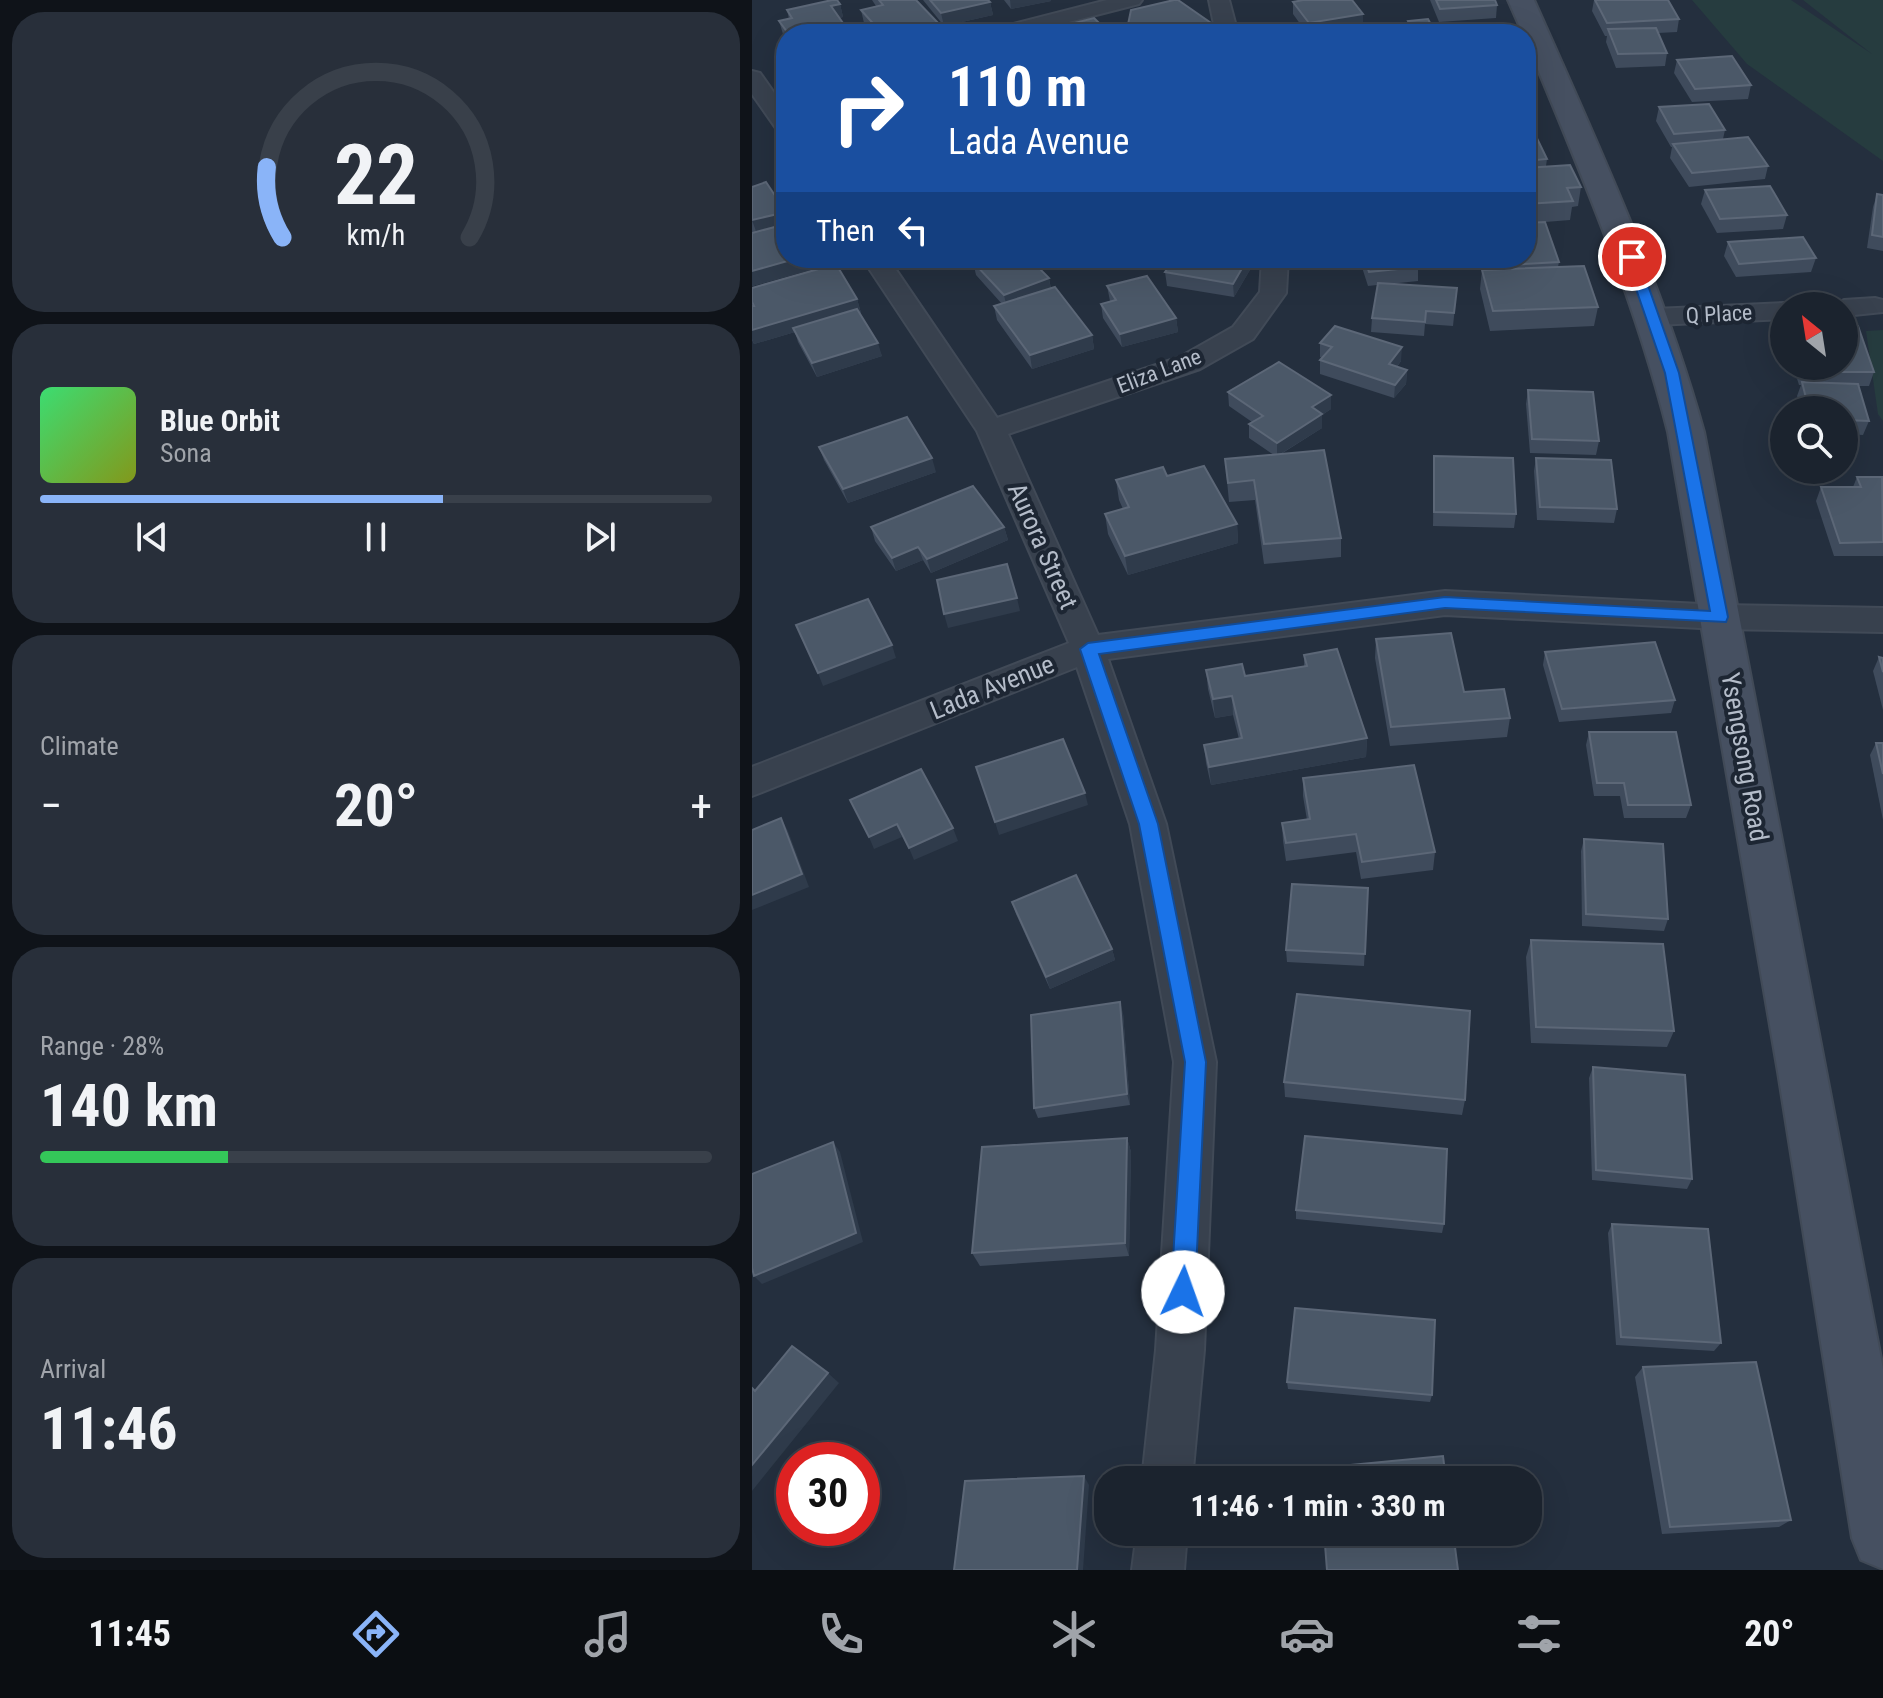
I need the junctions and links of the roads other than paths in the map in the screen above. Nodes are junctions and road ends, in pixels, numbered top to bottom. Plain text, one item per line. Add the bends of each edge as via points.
1 (1132, 0) edge
2 (1219, 0) edge
3 (1521, 0) edge
4 (1037, 24) edge
5 (1225, 24) edge
6 (1531, 24) edge
7 (1536, 35) edge
8 (767, 86) edge
9 (776, 105) edge
10 (882, 268) edge
11 (1274, 268) edge
12 (1875, 306) dead end
13 (1858, 307) edge
14 (1770, 312) edge
15 (1655, 317) junction
16 (991, 430) junction
17 (1720, 617) junction
18 (1883, 620) edge
19 (1088, 649) junction
20 (752, 782) edge
21 (1168, 1466) edge
22 (1883, 1538) edge
23 (1161, 1546) edge
24 (1158, 1570) edge

1 - 4 street
2 - 5 street
3 - 6 main road, Ysengsong Road
7 - 15 main road, Ysengsong Road
8 - 9 street
10 - 16 street, Aurora Street
11 - 16 street, Eliza Lane via 1273,293 1243,333 1190,363
12 - 13 street
14 - 15 street, Q Place
15 - 17 main road, Ysengsong Road via 1686,432
16 - 19 street, Aurora Street
17 - 18 street, Lada Avenue
17 - 19 street, Lada Avenue via 1445,603
17 - 22 main road, Ysengsong Road
19 - 20 street, Lada Avenue
19 - 21 street, Aurora Street via 1148,824 1195,1062
23 - 24 street

